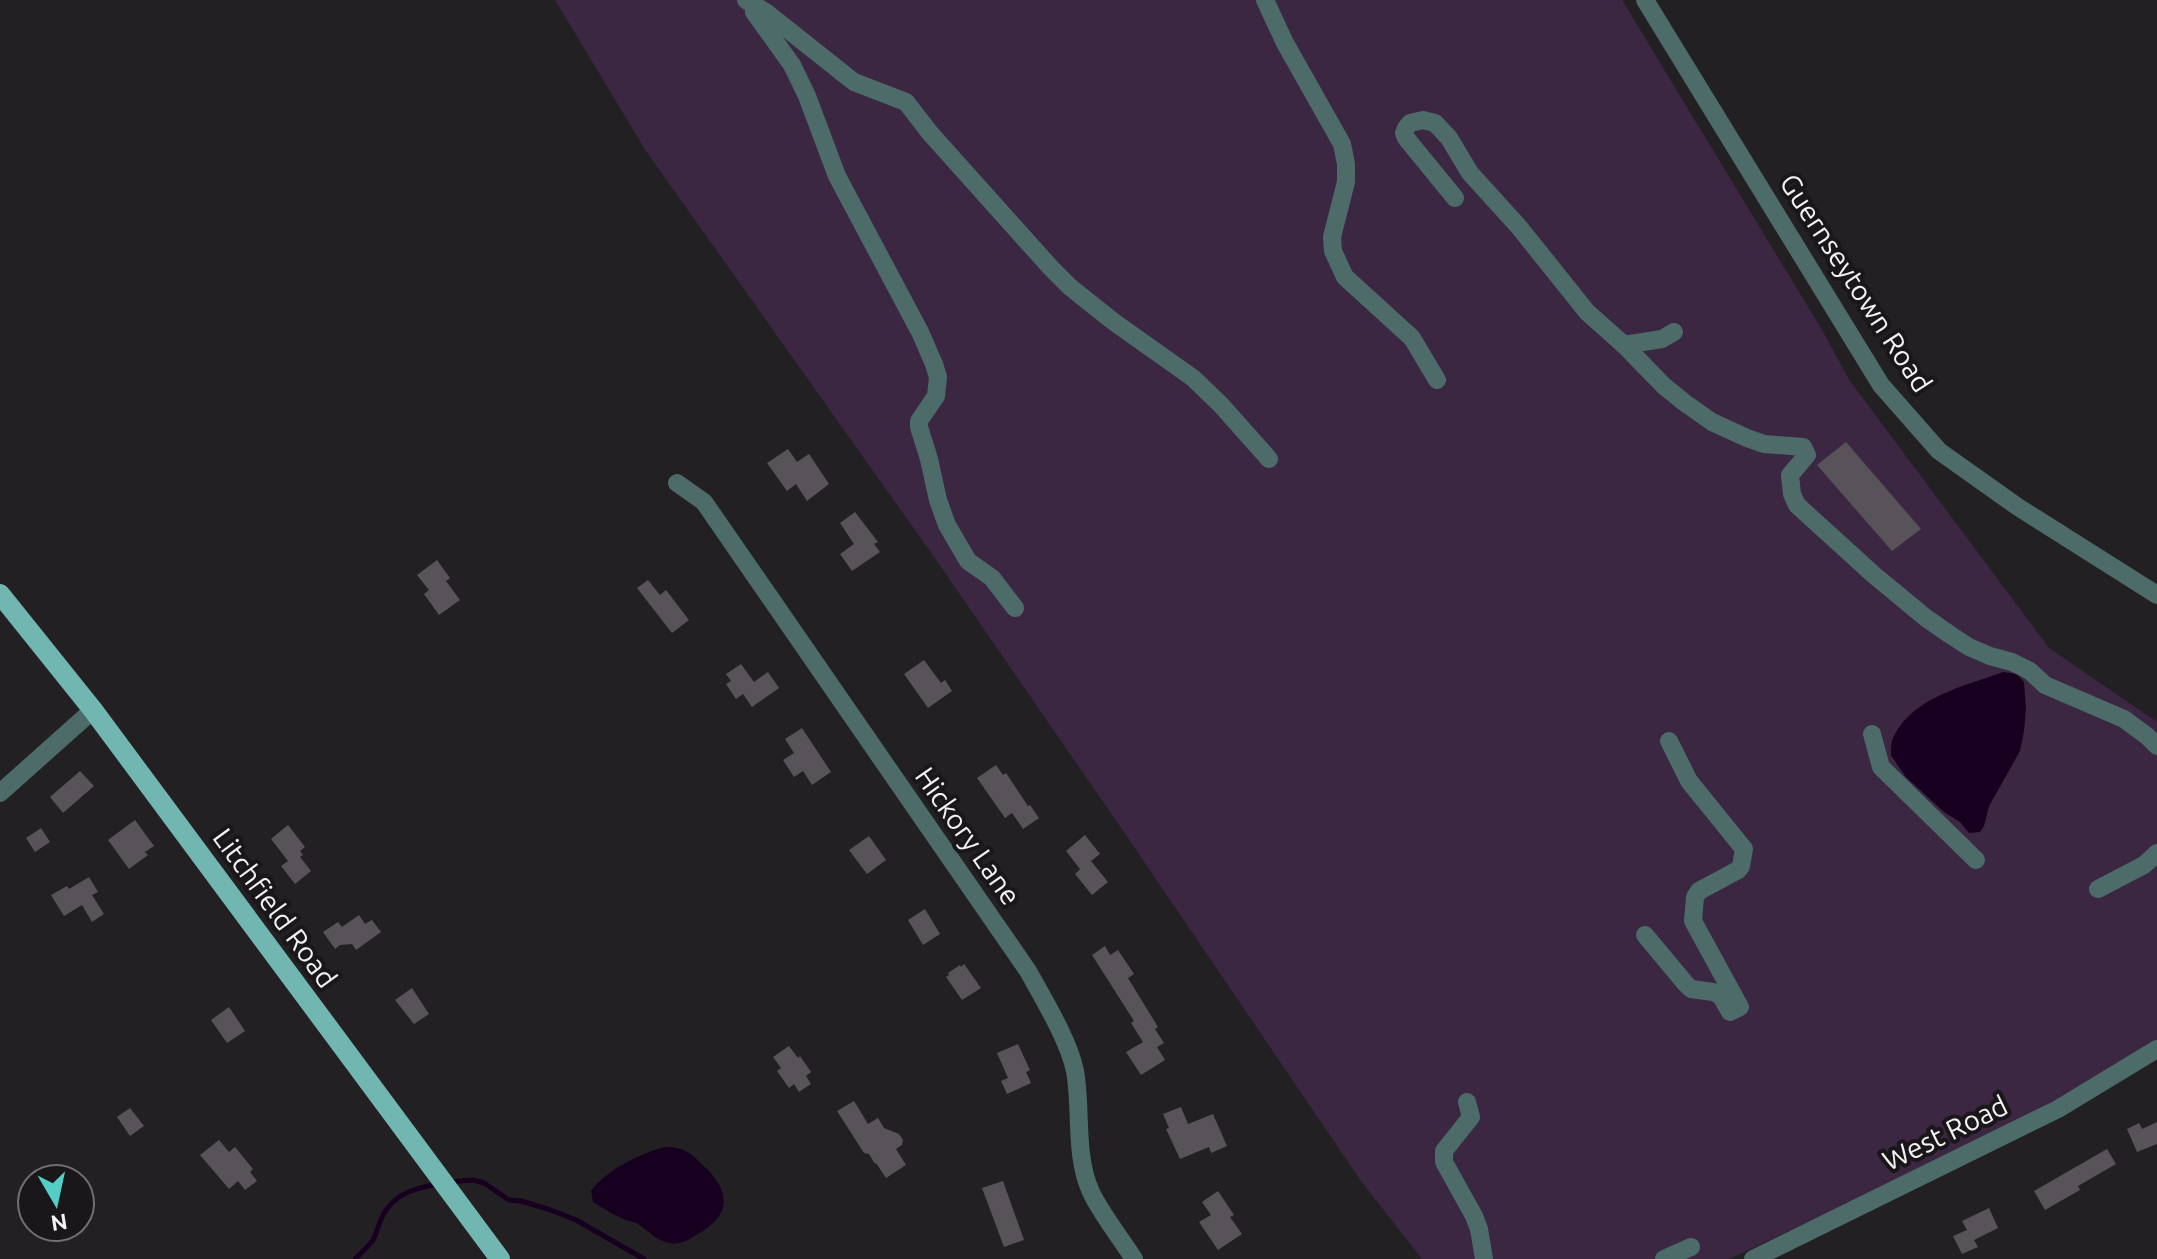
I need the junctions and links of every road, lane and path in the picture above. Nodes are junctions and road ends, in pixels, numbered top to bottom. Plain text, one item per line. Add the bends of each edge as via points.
1 (745, 0) edge
2 (1265, 0) edge
3 (1645, 0) edge
4 (1455, 198) dead end
5 (1674, 332) dead end
6 (1624, 345) junction
7 (1437, 380) dead end
8 (1269, 459) dead end
9 (677, 483) dead end
10 (0, 594) edge
11 (2157, 595) edge
12 (1015, 608) dead end
13 (93, 710) junction
14 (1669, 741) dead end
15 (1865, 741) dead end
16 (2157, 746) edge
17 (0, 793) edge
18 (2157, 853) edge
19 (1976, 860) dead end
20 (2098, 889) dead end
21 (1645, 935) dead end
22 (2157, 1049) edge
23 (1467, 1102) dead end
24 (1691, 1247) dead end
25 (500, 1259) edge
26 (1134, 1259) edge
27 (1484, 1259) edge
28 (1664, 1259) edge
29 (1753, 1259) edge

1 - 8 street via 854,82 906,102 1070,287 1193,378
1 - 12 street via 792,65 837,176 934,364 936,396 919,427 947,525 968,561 992,578
2 - 7 street via 1342,144 1346,182 1332,237 1339,265 1345,277 1412,338
3 - 11 street, Guernseytown Road via 1881,385 1939,451
4 - 6 street via 1406,138 1410,123 1429,121 1441,128 1470,173 1587,312
5 - 6 street
6 - 16 street via 1664,386 1712,422 1764,444 1803,447 1807,455 1790,475 1797,505 1926,618 1969,647 2012,662 2045,685 2124,719
9 - 26 street, Hickory Lane via 704,502 1028,971 1074,1067 1082,1161 1091,1192
10 - 13 main road, Litchfield Road
13 - 17 street
13 - 25 main road, Litchfield Road
14 - 21 street via 1689,781 1744,849 1738,870 1699,891 1693,921 1740,1007 1730,1012 1721,996 1691,989
15 - 19 street via 1881,767
18 - 20 street
22 - 29 street, West Road via 2058,1109
23 - 27 street via 1471,1117 1444,1151 1444,1162 1474,1216
24 - 28 street

